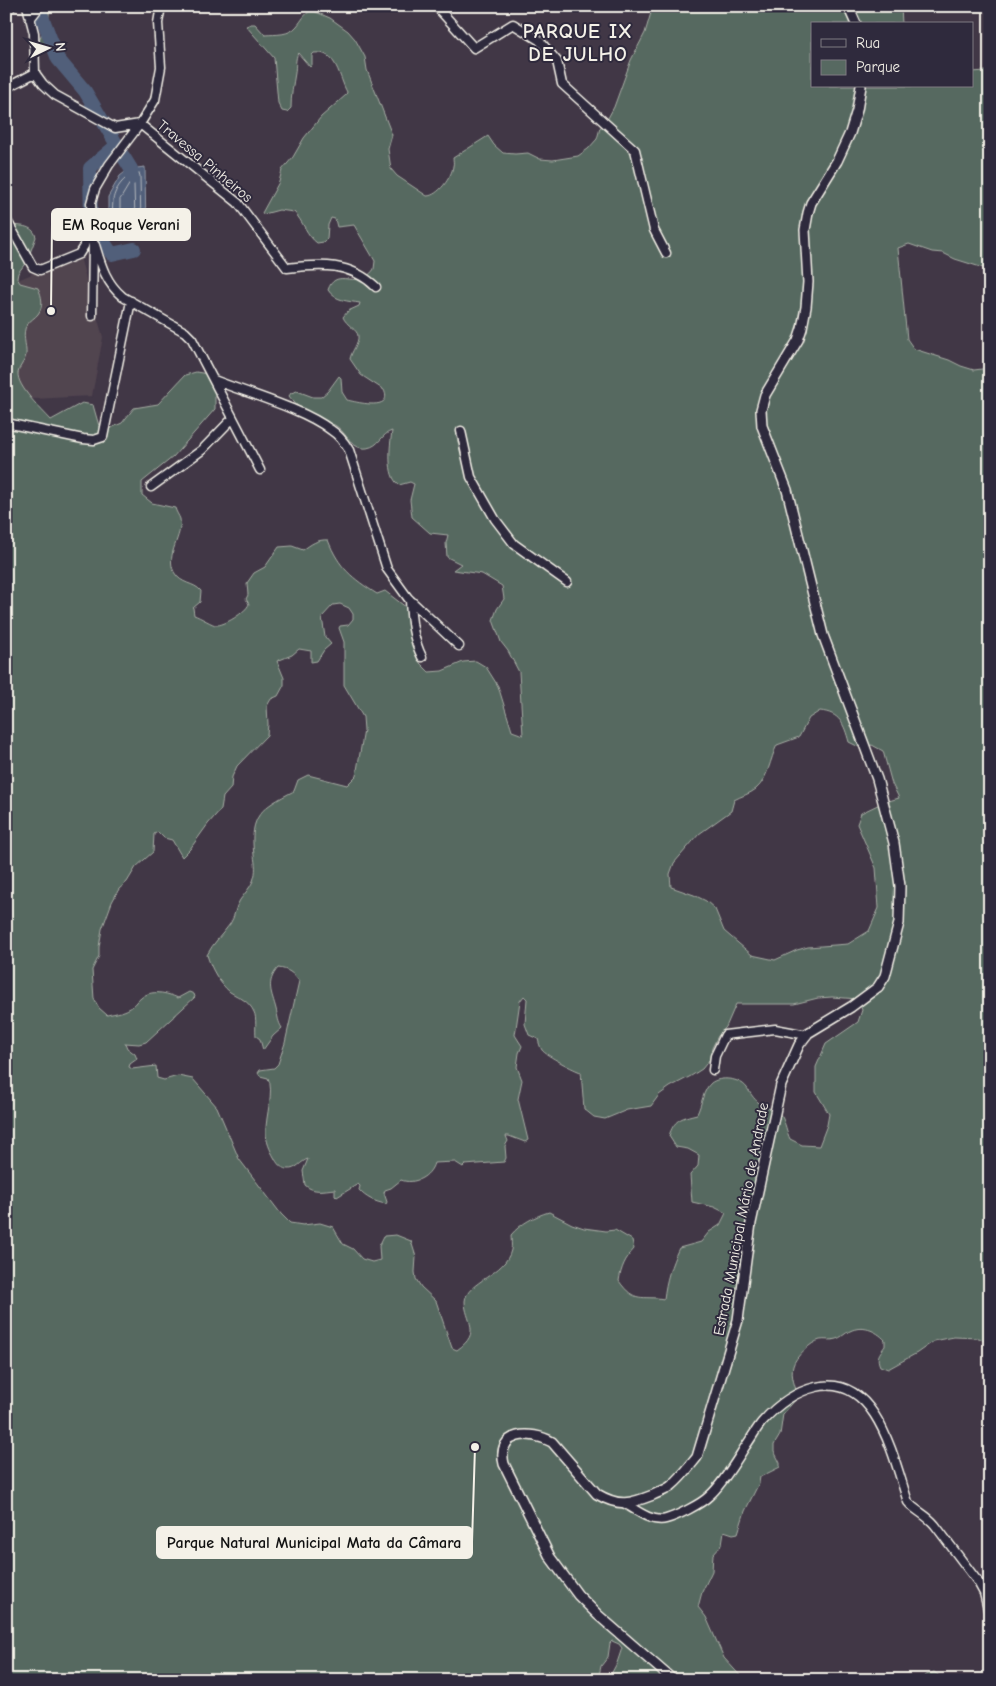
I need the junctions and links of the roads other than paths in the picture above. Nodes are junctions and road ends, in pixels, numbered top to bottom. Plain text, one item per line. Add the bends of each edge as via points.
1 (12, 6) edge
2 (27, 6) edge
3 (40, 6) edge
4 (160, 6) edge
5 (436, 6) edge
6 (848, 6) edge
7 (6, 9) edge
8 (30, 19) junction
9 (855, 22) edge
10 (35, 73) junction
11 (6, 88) edge
12 (861, 88) edge
13 (140, 124) junction
14 (6, 219) edge
15 (91, 224) junction
16 (93, 238) junction
17 (666, 253) dead end
18 (376, 287) dead end
19 (131, 301) junction
20 (92, 316) dead end
21 (214, 380) junction
22 (233, 418) junction
23 (6, 423) edge
24 (461, 431) dead end
25 (260, 470) dead end
26 (151, 487) dead end
27 (567, 582) dead end
28 (410, 600) junction
29 (459, 646) dead end
30 (422, 657) dead end
31 (807, 1035) junction
32 (713, 1070) dead end
33 (624, 1504) junction
34 (990, 1618) edge
35 (673, 1680) edge

1 - 7 street
2 - 8 street
3 - 8 street
4 - 13 street via 158,23 162,67 155,100
5 - 17 street via 474,48 513,24 539,40 557,61 562,84 635,150 654,230
6 - 9 street
8 - 10 street via 34,32
10 - 11 street
10 - 13 street via 55,95 115,128
12 - 31 street, Estrada Municipal Mário de Andrade via 850,133 808,213 805,230 808,282 802,328 765,396 761,410 762,426 787,490 823,635 877,779 895,852 900,886 899,923 885,976 878,987
13 - 15 street via 95,189
13 - 18 street, Travessa Pinheiros via 238,203 287,268 309,265 346,268 365,277
14 - 15 street via 33,267 40,270 79,254
15 - 16 street
16 - 19 street via 107,281
16 - 20 street
19 - 21 street via 185,332
19 - 23 street via 103,437 94,440 52,434
21 - 22 street
21 - 28 street via 305,414 342,439 349,450 387,569
22 - 25 street
22 - 26 street via 202,450
24 - 27 street via 472,477 495,518 514,544
28 - 29 street
28 - 30 street via 416,644
31 - 32 street via 775,1029 725,1035 715,1056
31 - 33 street, Estrada Municipal Mário de Andrade via 799,1044 781,1085 751,1222 738,1320 697,1457 669,1488
33 - 34 street via 658,1520 690,1508 709,1497 761,1423 790,1397 823,1385 840,1386 851,1391 874,1412 889,1444 908,1502 935,1525 978,1582
33 - 35 street via 597,1494 552,1442 544,1438 526,1434 515,1436 503,1448 504,1464 550,1558 578,1595

